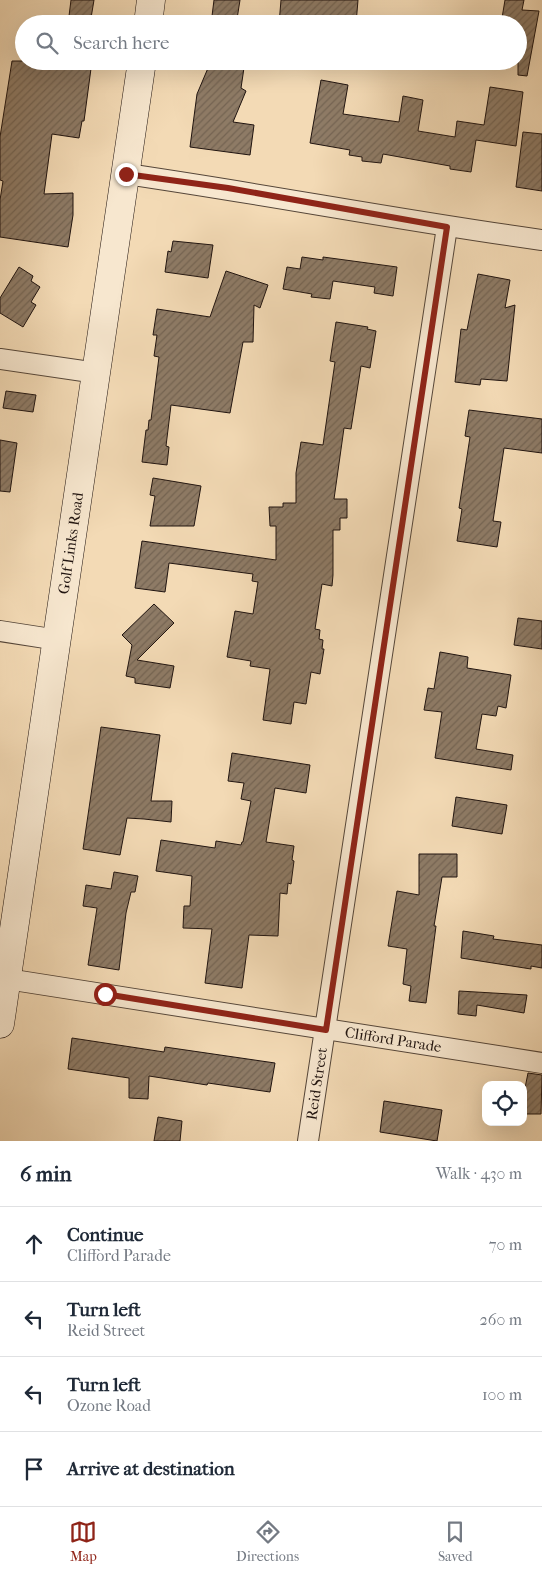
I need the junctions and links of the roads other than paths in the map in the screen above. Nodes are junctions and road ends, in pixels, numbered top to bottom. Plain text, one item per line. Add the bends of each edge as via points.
1 (151, 0) edge
2 (149, 15) edge
3 (141, 70) edge
4 (126, 174) junction
5 (447, 227) junction
6 (542, 240) edge
7 (0, 359) edge
8 (97, 373) junction
9 (0, 632) edge
10 (58, 640) junction
11 (7, 979) junction
12 (0, 1024) edge
13 (326, 1030) junction
14 (542, 1063) edge
15 (308, 1141) edge

1 - 2 main road
3 - 4 main road, Golf Links Road
4 - 5 street via 228,188
4 - 8 main road, Golf Links Road
5 - 6 street
5 - 13 street, Reid Street
7 - 8 street
8 - 10 main road, Golf Links Road
9 - 10 street
10 - 11 main road, Golf Links Road
11 - 12 main road, Golf Links Road
11 - 13 street, Clifford Parade
13 - 14 street, Clifford Parade
13 - 15 street, Reid Street

